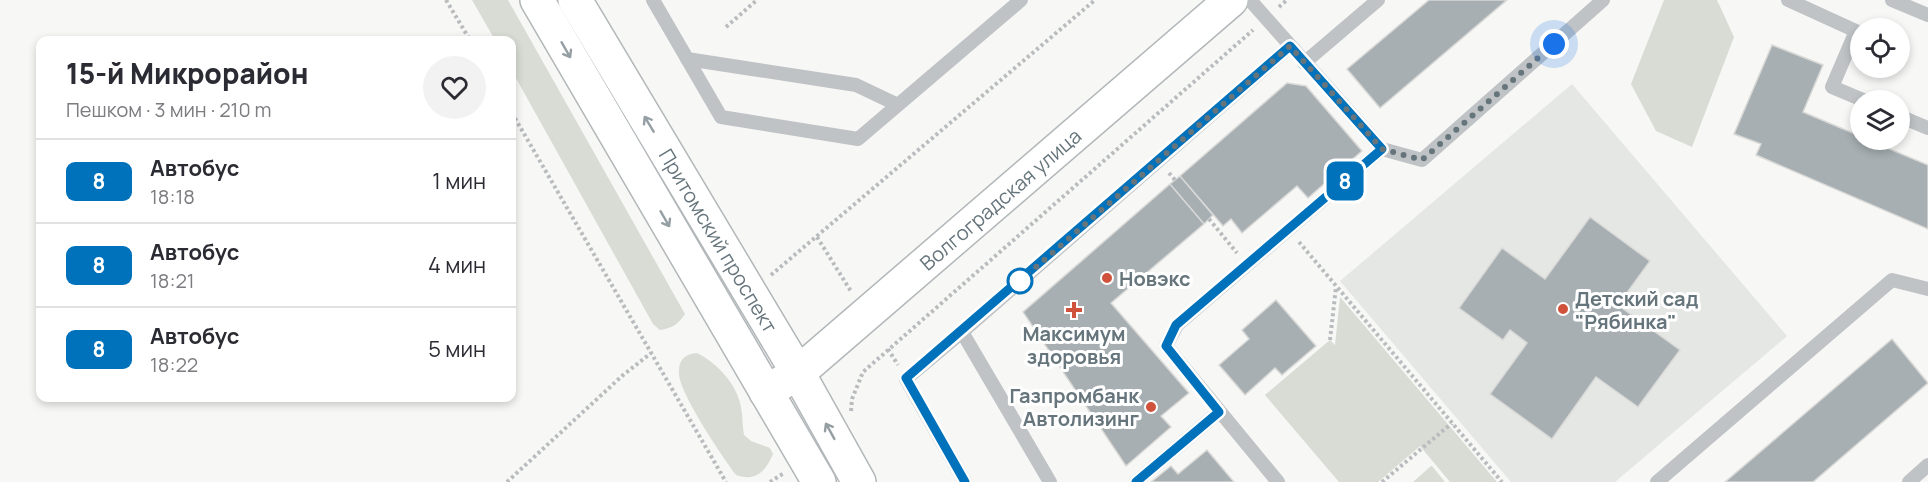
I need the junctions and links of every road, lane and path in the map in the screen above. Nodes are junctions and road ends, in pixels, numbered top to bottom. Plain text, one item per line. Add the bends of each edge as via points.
1 (446, 0) edge
2 (537, 0) edge
3 (575, 0) edge
4 (653, 0) edge
5 (757, 0) edge
6 (1021, 0) edge
7 (1095, 0) edge
8 (1231, 0) edge
9 (1250, 0) edge
10 (1287, 0) edge
11 (1378, 0) edge
12 (1603, 0) edge
13 (1788, 0) edge
14 (1892, 0) edge
15 (1928, 15) edge
16 (1266, 18) junction
17 (726, 27) dead end
18 (468, 36) edge
19 (1290, 46) junction
20 (687, 59) junction
21 (1304, 63) junction
22 (1850, 95) edge
23 (898, 105) junction
24 (516, 120) edge
25 (1910, 121) edge
26 (1928, 128) edge
27 (1382, 149) junction
28 (1209, 219) dead end
29 (1289, 230) junction
30 (817, 237) junction
31 (1248, 265) junction
32 (766, 280) dead end
33 (1336, 287) junction
34 (1928, 289) edge
35 (852, 294) dead end
36 (962, 332) junction
37 (1330, 340) dead end
38 (651, 353) junction
39 (798, 373) junction
40 (766, 392) junction
41 (852, 399) dead end
42 (1219, 412) junction
43 (1452, 423) junction
44 (1928, 465) edge
45 (789, 470) dead end
46 (507, 482) edge
47 (726, 482) edge
48 (770, 482) edge
49 (819, 482) edge
50 (859, 482) edge
51 (965, 482) edge
52 (1050, 482) edge
53 (1136, 482) edge
54 (1278, 482) edge
55 (1382, 482) edge
56 (1501, 482) edge
57 (1657, 482) edge
58 (1909, 482) edge

1 - 18 path
2 -> 40 main road, Притомский проспект
39 -> 3 main road, Притомский проспект
4 - 20 lane
5 - 17 path
6 - 23 lane
7 - 30 path
8 - 39 main road, Волгоградская улица
9 - 16 lane
10 - 16 path
11 - 21 lane
12 - 27 lane via 1422,160
13 - 22 lane via 1856,31 1832,87
14 - 15 lane
16 - 19 lane
16 - 41 path via 863,372
19 - 21 lane
19 - 36 lane
20 - 23 lane via 856,85
20 - 23 lane via 721,117 858,139
21 - 27 lane
24 - 38 path
25 - 26 lane
27 - 29 lane
28 - 31 path
29 - 31 lane
29 - 33 path
30 - 32 path
30 - 35 path
31 - 42 lane via 1176,325 1166,346
33 - 37 path
33 - 43 path
34 - 57 lane via 1892,280
36 - 51 lane via 906,378
36 - 52 lane
38 - 46 path
38 - 47 path
39 - 40 main road, Волгоградская улица
50 -> 39 main road, Притомский проспект
40 - 49 main road, Притомский проспект
42 - 53 lane
42 - 54 lane
43 - 55 path
43 - 56 path
44 - 58 lane
45 - 48 path

